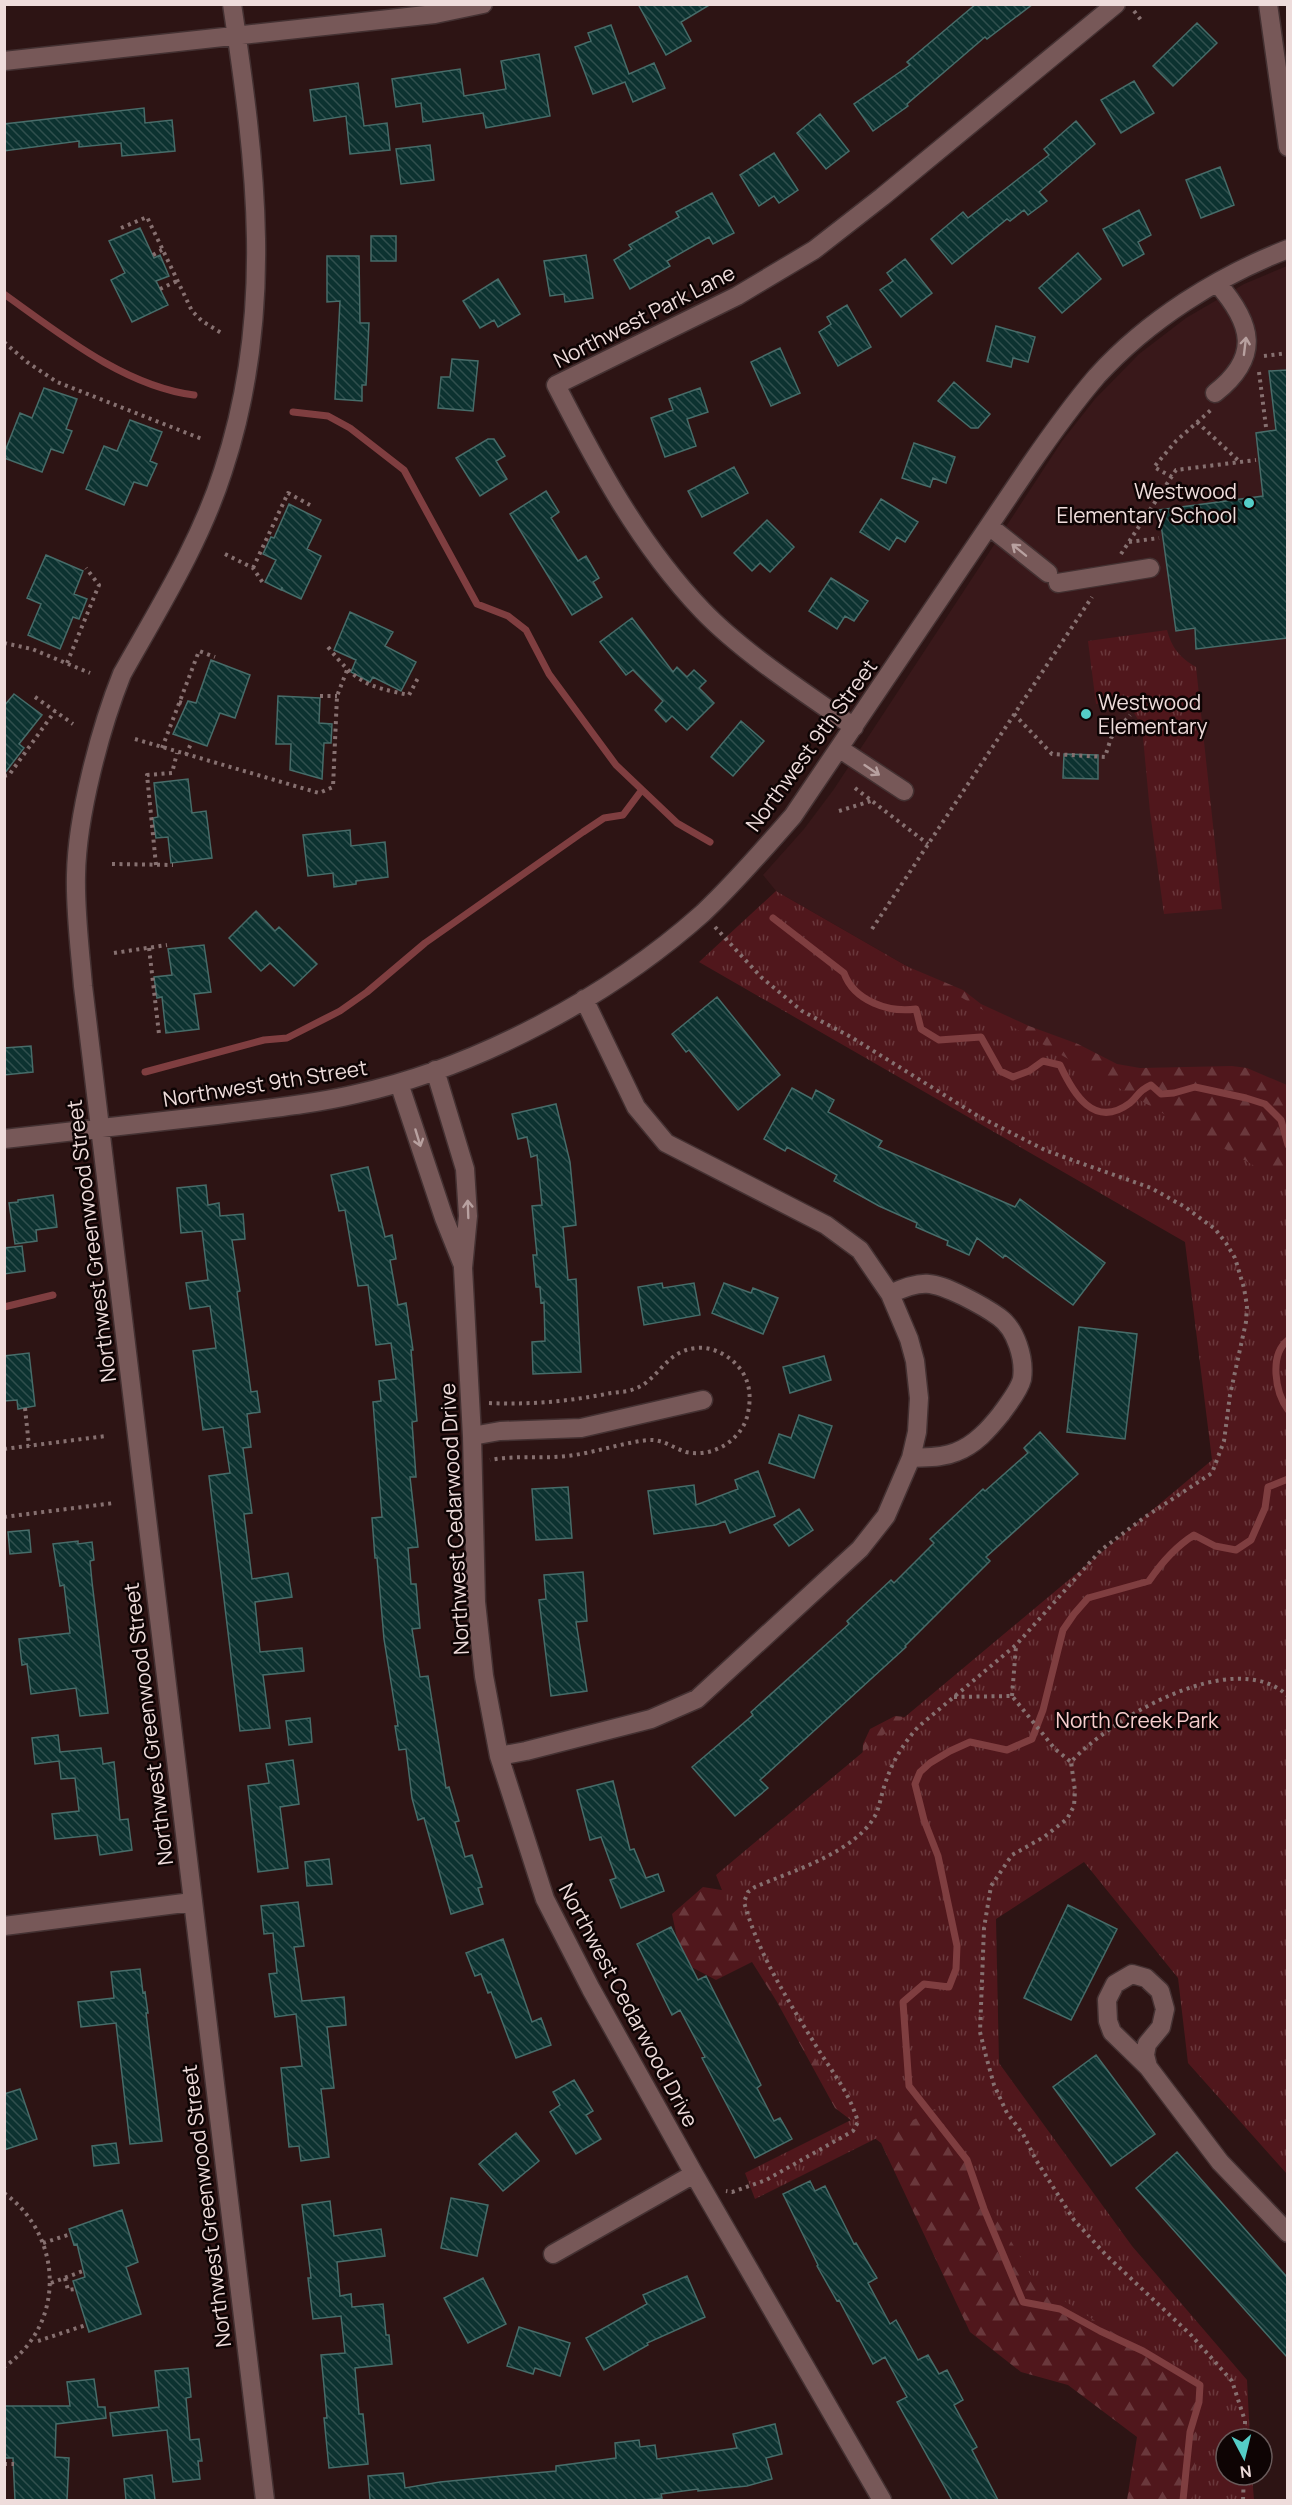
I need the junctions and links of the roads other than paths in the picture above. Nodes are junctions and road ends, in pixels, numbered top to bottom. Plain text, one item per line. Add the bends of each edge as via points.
1 (232, 4) edge
2 (483, 4) edge
3 (1116, 4) edge
4 (1268, 4) edge
5 (238, 36) junction
6 (4, 61) edge
7 (1287, 147) edge
8 (1287, 249) edge
9 (1217, 283) junction
10 (1215, 393) dead end
11 (989, 526) junction
12 (1150, 568) dead end
13 (854, 727) junction
14 (840, 749) junction
15 (903, 791) dead end
16 (584, 999) junction
17 (435, 1070) junction
18 (399, 1083) junction
19 (101, 1128) junction
20 (4, 1139) edge
21 (464, 1268) junction
22 (890, 1294) junction
23 (703, 1400) dead end
24 (472, 1436) junction
25 (911, 1458) junction
26 (499, 1756) junction
27 (192, 1902) junction
28 (4, 1926) edge
29 (1148, 2067) junction
30 (694, 2174) junction
31 (1287, 2233) edge
32 (553, 2254) dead end
33 (873, 2497) edge
34 (265, 2500) edge

1 - 5 street, Northwest Greenwood Street
2 - 5 street via 435,14
3 - 13 street, Northwest Park Lane via 814,250 737,296 556,385 619,501 674,579 725,631
4 - 7 street
5 - 6 street
5 - 19 street, Northwest Greenwood Street via 257,232 252,351 224,471 178,574 115,691 88,787 79,850 78,927
8 - 9 street, Northwest 9th Street
10 -> 9 street via 1240,369 1247,336 1243,318
9 - 11 street, Northwest 9th Street via 1152,327 1098,375
12 -> 11 street via 1053,578
11 - 13 street, Northwest 9th Street
13 - 14 street, Northwest 9th Street
14 -> 15 street
14 - 16 street, Northwest 9th Street via 793,816 703,913
16 - 17 street, Northwest 9th Street via 523,1034
16 - 22 street via 636,1107 666,1143 826,1225 860,1250
17 - 18 street, Northwest 9th Street
21 -> 17 street, Northwest Cedarwood Drive via 468,1216 465,1169
18 - 19 street, Northwest 9th Street via 315,1102
18 -> 21 street, Northwest Cedarwood Drive
19 - 20 street, Northwest 9th Street
19 - 27 street, Northwest Greenwood Street
21 - 24 street, Northwest Cedarwood Drive
22 - 25 street via 915,1361 919,1398
22 - 25 street via 911,1284 929,1283 962,1296 1001,1318 1022,1359 1022,1380 990,1427 958,1452 944,1457
23 - 24 street via 581,1428
24 - 26 street, Northwest Cedarwood Drive via 476,1602 484,1676
25 - 26 street via 886,1516 860,1549 697,1699 651,1719
26 - 30 street, Northwest Cedarwood Drive via 545,1899
27 - 28 street
27 - 34 street, Northwest Greenwood Street
29 - 29 street via 1147,2044 1161,2027 1165,2008 1160,1991 1146,1978 1132,1974 1115,1984 1107,2000 1108,2021 1112,2032
29 - 31 street via 1220,2162
30 - 32 street
30 - 33 street, Northwest Cedarwood Drive

